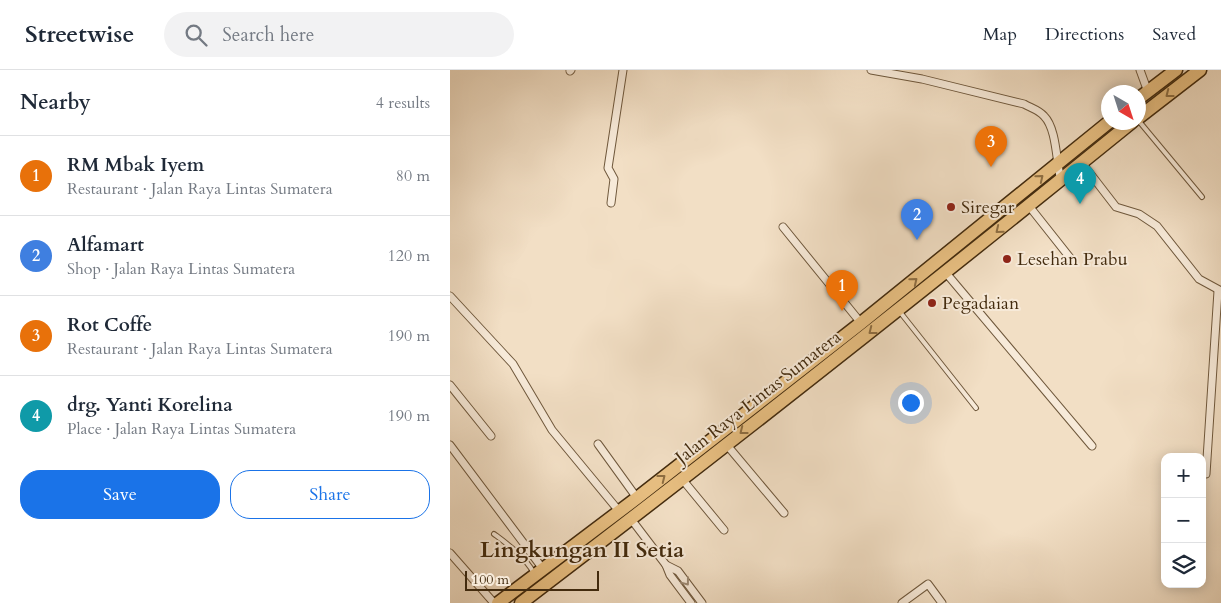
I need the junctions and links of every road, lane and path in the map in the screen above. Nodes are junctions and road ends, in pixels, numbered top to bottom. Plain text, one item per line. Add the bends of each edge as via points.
1 (623, 70) edge
2 (871, 70) edge
3 (1140, 70) edge
4 (1176, 70) edge
5 (1200, 70) edge
6 (1142, 85) edge
7 (1146, 93) edge
8 (1146, 113) edge
9 (1101, 128) edge
10 (1146, 129) edge
11 (1122, 130) edge
12 (1082, 163) junction
13 (1057, 164) junction
14 (1061, 180) junction
15 (1202, 197) dead end
16 (611, 203) dead end
17 (1029, 206) junction
18 (783, 228) dead end
19 (1072, 259) dead end
20 (946, 273) junction
21 (1220, 291) edge
22 (450, 296) edge
23 (898, 310) junction
24 (861, 323) junction
25 (450, 385) edge
26 (976, 408) dead end
27 (492, 436) dead end
28 (598, 444) dead end
29 (726, 444) junction
30 (450, 445) edge
31 (1092, 446) dead end
32 (1206, 474) dead end
33 (682, 479) junction
34 (637, 498) junction
35 (619, 512) junction
36 (784, 513) dead end
37 (631, 519) junction
38 (724, 530) dead end
39 (494, 534) dead end
40 (450, 553) edge
41 (666, 565) junction
42 (539, 572) junction
43 (494, 603) edge
44 (498, 603) edge
45 (521, 603) edge
46 (691, 603) edge
47 (702, 603) edge
48 (902, 603) edge
49 (942, 603) edge

1 - 16 street via 608,168 614,179
2 - 13 street via 964,89 1036,110 1044,115 1053,132
3 - 6 street
4 - 7 highway
5 -> 8 highway
9 - 13 highway, Jalan Raya Lintas Sumatera
10 - 15 lane
11 - 12 highway, Jalan Raya Lintas Sumatera
12 - 14 highway, Jalan Raya Lintas Sumatera
12 - 21 street via 1116,207 1139,214 1157,226 1199,279
13 - 14 street
24 -> 13 highway, Jalan Raya Lintas Sumatera
14 - 17 highway, Jalan Raya Lintas Sumatera
17 - 19 street
17 -> 20 highway, Jalan Raya Lintas Sumatera
18 - 24 street
20 - 23 highway, Jalan Raya Lintas Sumatera
20 - 31 street
21 - 32 street
22 - 35 street via 513,364 552,430
23 - 26 lane
23 -> 29 highway, Jalan Raya Lintas Sumatera
34 -> 24 highway, Jalan Raya Lintas Sumatera
25 - 27 street
28 - 34 street
29 - 33 highway, Jalan Raya Lintas Sumatera
29 - 36 street
30 - 42 street
33 - 37 highway, Jalan Raya Lintas Sumatera
33 - 38 street
34 - 35 highway, Jalan Raya Lintas Sumatera
35 - 42 highway, Jalan Raya Lintas Sumatera
37 - 41 street
37 - 45 highway, Jalan Raya Lintas Sumatera
39 - 42 lane
40 - 43 street
41 - 46 street
41 -> 47 street via 678,572
42 - 44 highway, Jalan Raya Lintas Sumatera
48 - 49 street via 928,584

